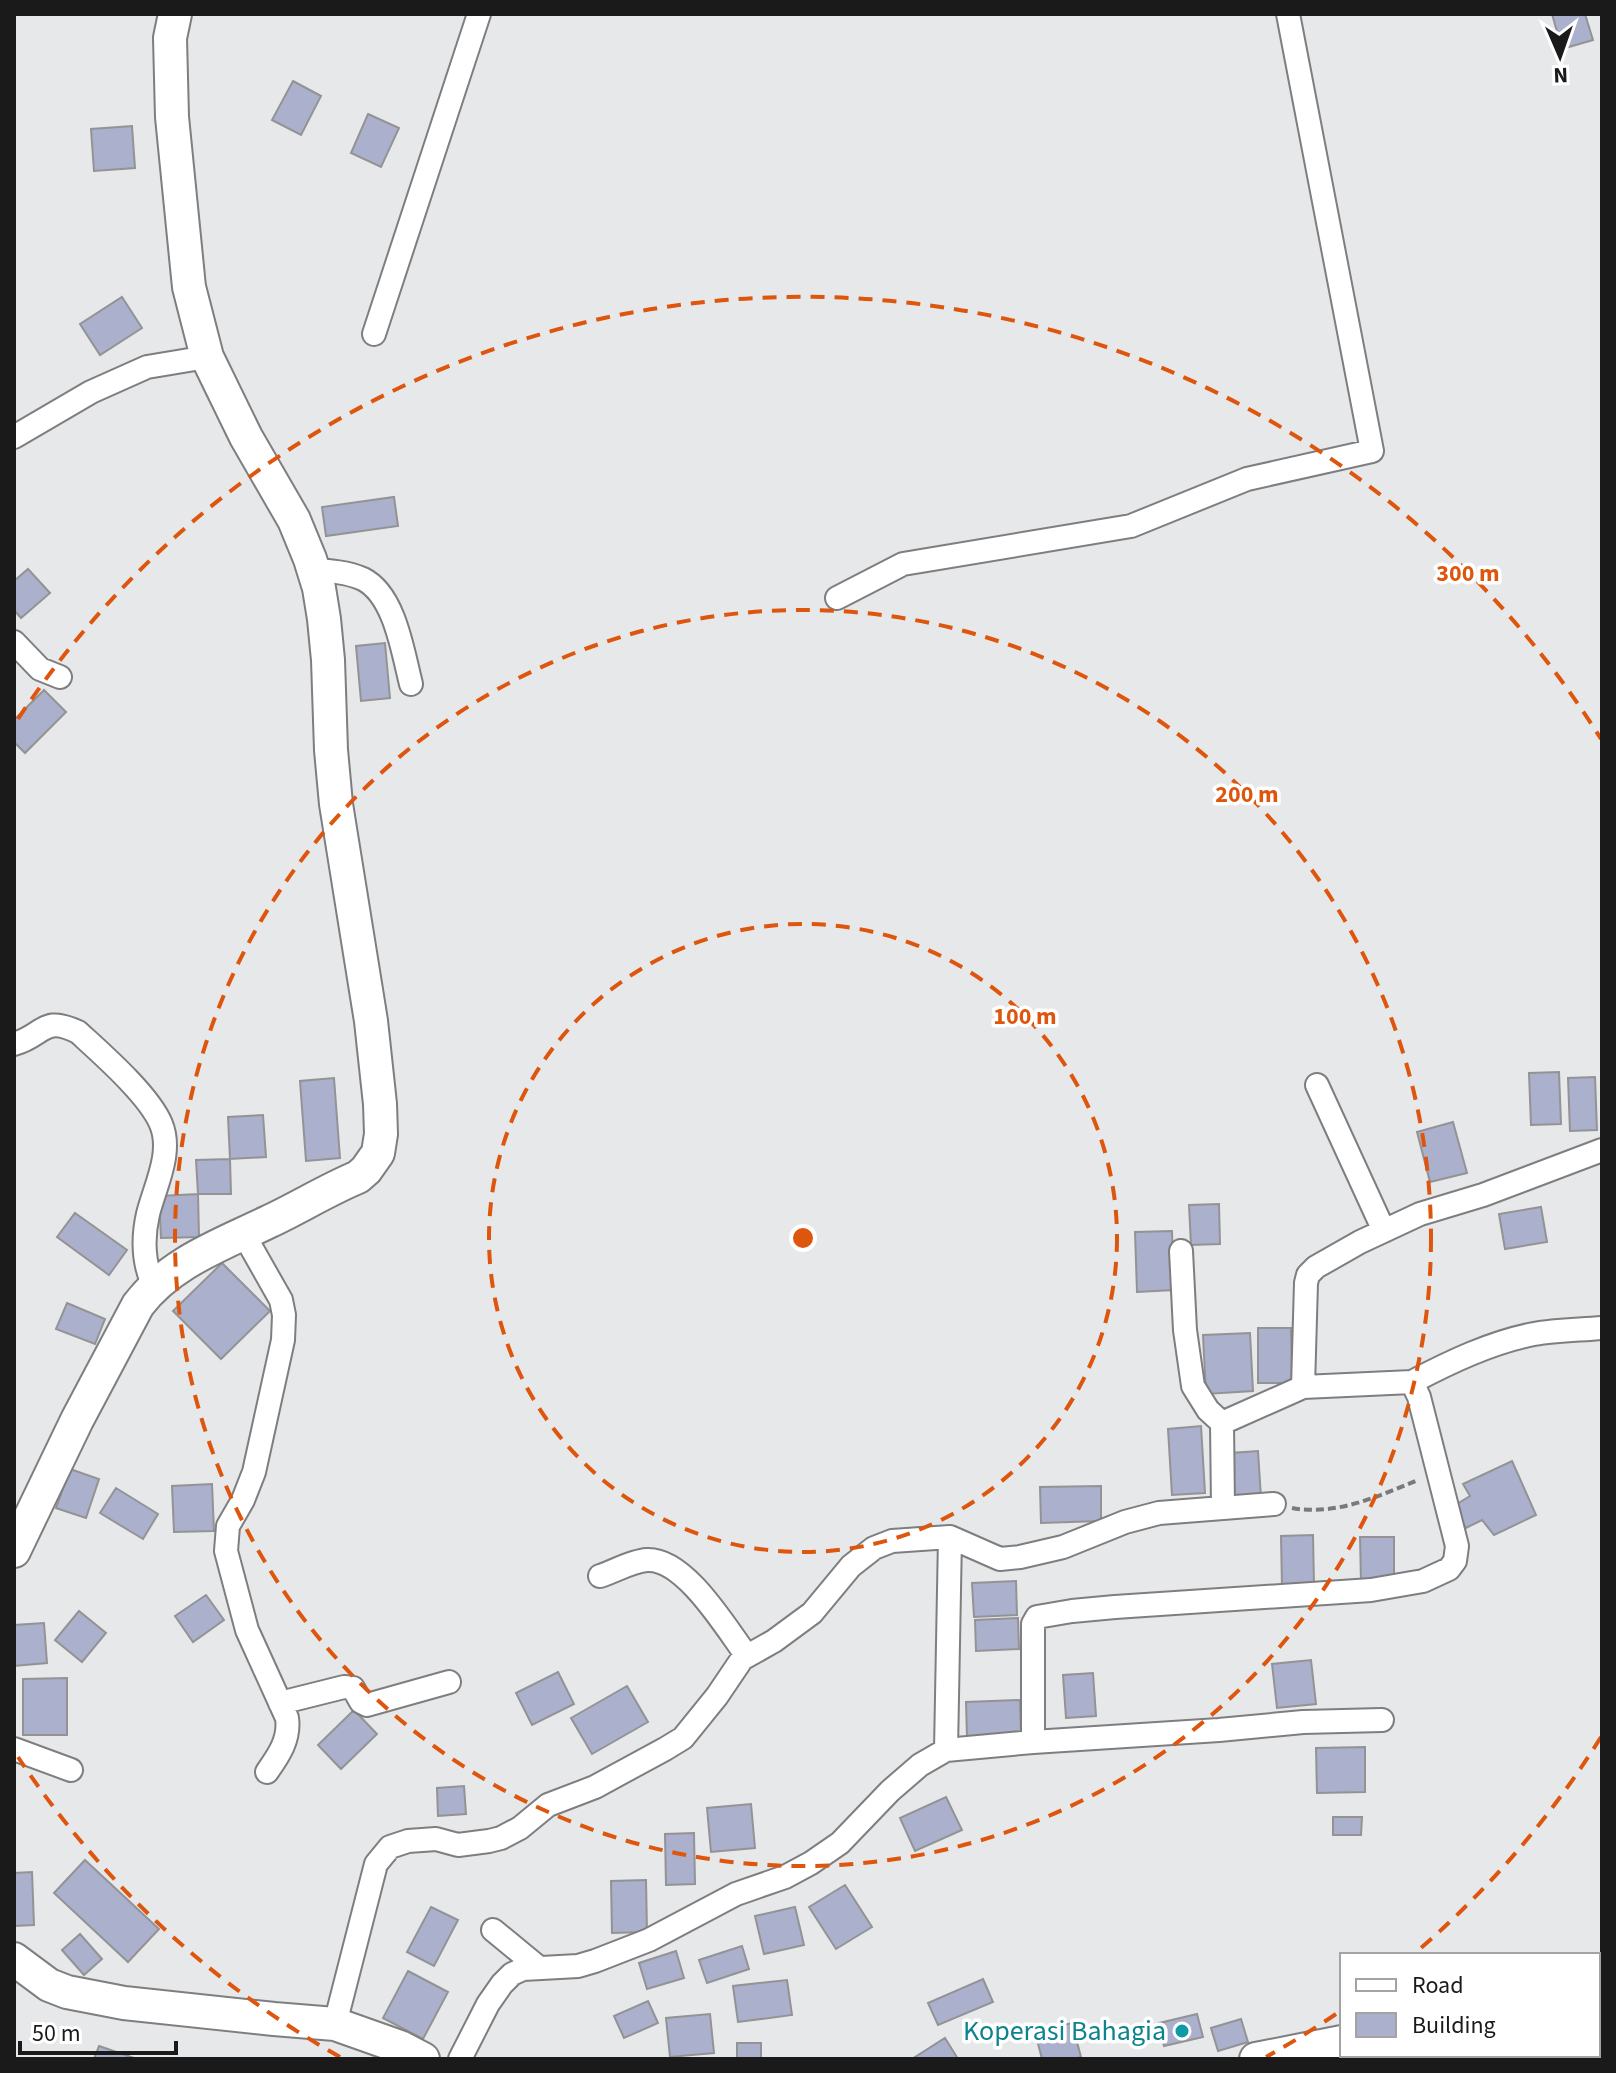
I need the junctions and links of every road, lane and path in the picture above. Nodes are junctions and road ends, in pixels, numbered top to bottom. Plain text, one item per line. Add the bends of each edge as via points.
1 (175, 14) edge
2 (479, 14) edge
3 (1288, 14) edge
4 (374, 334) dead end
5 (207, 357) junction
6 (14, 437) edge
7 (313, 570) junction
8 (837, 598) dead end
9 (14, 642) edge
10 (60, 677) dead end
11 (411, 684) dead end
12 (14, 1044) edge
13 (1317, 1085) dead end
14 (1602, 1150) edge
15 (1384, 1231) junction
16 (243, 1233) junction
17 (1181, 1251) dead end
18 (154, 1287) junction
19 (1602, 1328) edge
20 (1412, 1382) junction
21 (1303, 1387) junction
22 (1222, 1423) junction
23 (1438, 1471) junction
24 (1274, 1504) joint
25 (1223, 1507) junction
26 (950, 1537) junction
27 (14, 1551) edge
28 (600, 1576) dead end
29 (747, 1656) junction
30 (449, 1682) dead end
31 (280, 1703) junction
32 (1382, 1720) dead end
33 (1033, 1742) junction
34 (14, 1749) edge
35 (946, 1750) junction
36 (71, 1770) dead end
37 (267, 1772) dead end
38 (493, 1930) dead end
39 (14, 1959) edge
40 (538, 1967) junction
41 (335, 2024) junction
42 (1340, 2042) edge
43 (423, 2059) edge
44 (460, 2059) edge
45 (1256, 2059) edge

1 - 5 street via 170,38 172,117 189,287
2 - 4 street
3 - 8 street via 1372,451 1247,479 1131,526 903,564
5 - 6 street via 147,367
5 - 7 street via 294,520
7 - 11 street via 344,573 373,586 395,624
7 - 16 street via 324,619 336,804 371,1021 381,1134 378,1153 358,1177
9 - 10 street via 40,669
12 - 18 street via 52,1024 64,1025 78,1032 150,1104 165,1135 144,1235 146,1270
13 - 15 street
14 - 15 street
15 - 21 street via 1308,1275
16 - 18 street via 197,1255
16 - 31 street via 281,1300 285,1325 258,1457 228,1526 226,1551 247,1630
17 - 22 street via 1193,1386
18 - 27 street via 117,1344
19 - 20 street via 1506,1341
20 - 21 street
20 - 23 street
21 - 22 street
22 - 25 street
23 - 24 path via 1367,1501 1303,1510
23 - 33 street via 1457,1546 1455,1561 1423,1581 1371,1590 1037,1617
24 - 25 street
25 - 26 street via 1159,1513 1063,1547 1010,1558 1000,1559
26 - 29 street via 892,1541 874,1548 851,1566 812,1613
26 - 35 street
28 - 29 street via 645,1560 674,1567
29 - 41 street via 683,1738 595,1787 548,1805 512,1833 458,1845 423,1839 390,1847 376,1864
30 - 31 street via 367,1705 353,1688 344,1687
31 - 37 street via 289,1728
32 - 33 street
33 - 35 street
34 - 36 street
35 - 40 street via 890,1791 840,1843 785,1877 736,1894 649,1940 595,1961
38 - 40 street
39 - 41 street via 67,1992 124,2003
40 - 44 street via 512,1974 502,1984
41 - 43 street
42 - 45 street

